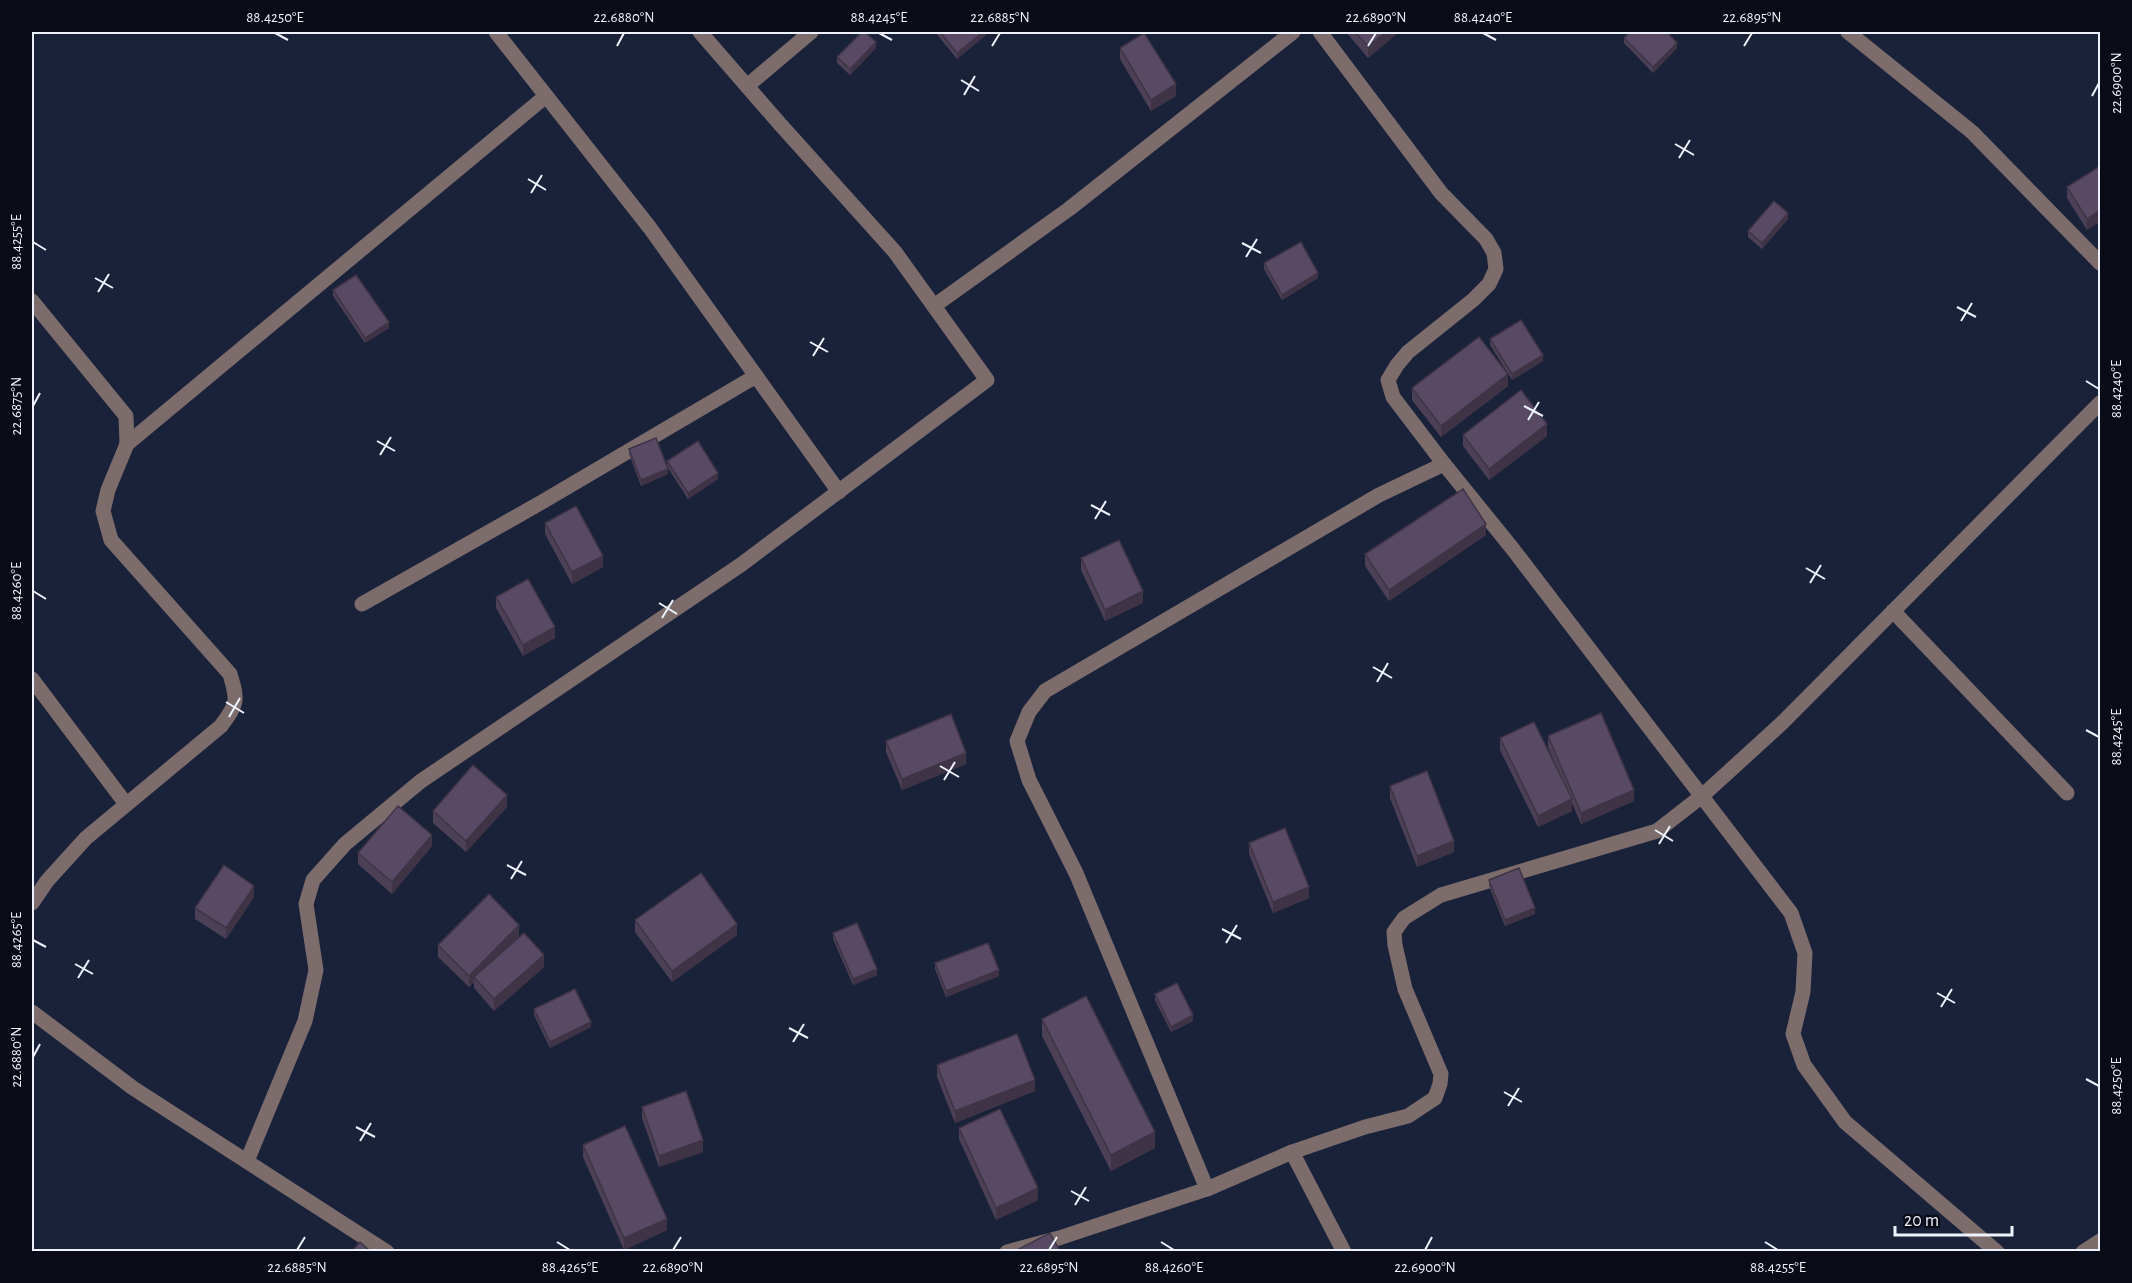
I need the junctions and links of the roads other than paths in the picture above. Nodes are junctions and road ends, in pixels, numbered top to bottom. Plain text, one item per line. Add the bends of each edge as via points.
1 (496, 32) edge
2 (700, 32) edge
3 (811, 32) edge
4 (1293, 32) edge
5 (1320, 32) edge
6 (1848, 32) edge
7 (747, 86) junction
8 (546, 96) junction
9 (2100, 263) edge
10 (32, 301) edge
11 (934, 306) junction
12 (756, 375) junction
13 (2100, 403) edge
14 (127, 444) junction
15 (1444, 464) junction
16 (839, 492) junction
17 (362, 604) dead end
18 (1893, 611) junction
19 (32, 679) edge
20 (2067, 794) dead end
21 (1702, 796) junction
22 (126, 804) junction
23 (32, 903) edge
24 (32, 1012) edge
25 (1292, 1152) junction
26 (247, 1161) junction
27 (1207, 1189) junction
28 (2100, 1241) edge
29 (387, 1251) edge
30 (1007, 1251) edge
31 (1344, 1251) edge
32 (1997, 1251) edge
33 (2083, 1251) edge

1 - 8 street
2 - 7 street
3 - 7 street
4 - 11 street via 1069,208
5 - 15 street via 1441,193 1486,239 1494,253 1496,269 1489,284 1408,352 1388,380 1393,397
6 - 9 street via 1972,132
7 - 11 street via 895,252
8 - 12 street via 650,228
8 - 14 street
10 - 14 street via 126,416
11 - 16 street via 987,380
12 - 16 street
12 - 17 street
13 - 18 street
14 - 22 street via 103,511 111,540 230,674 236,696 234,708 221,726
15 - 21 street
15 - 27 street via 1379,495 1045,691 1029,712 1017,741 1029,780 1076,873
16 - 26 street via 742,564 421,781 345,844 319,872 306,904 316,969 305,1021
18 - 20 street
18 - 21 street via 1782,723
19 - 22 street
21 - 25 street via 1657,831 1441,895 1404,918 1394,933 1395,945 1405,988 1441,1074 1435,1098 1408,1116
21 - 32 street via 1791,913 1805,953 1803,992 1793,1034 1804,1065 1845,1122
22 - 23 street via 86,838
24 - 26 street via 133,1088
25 - 27 street
25 - 31 street
26 - 29 street
27 - 30 street
28 - 33 street

